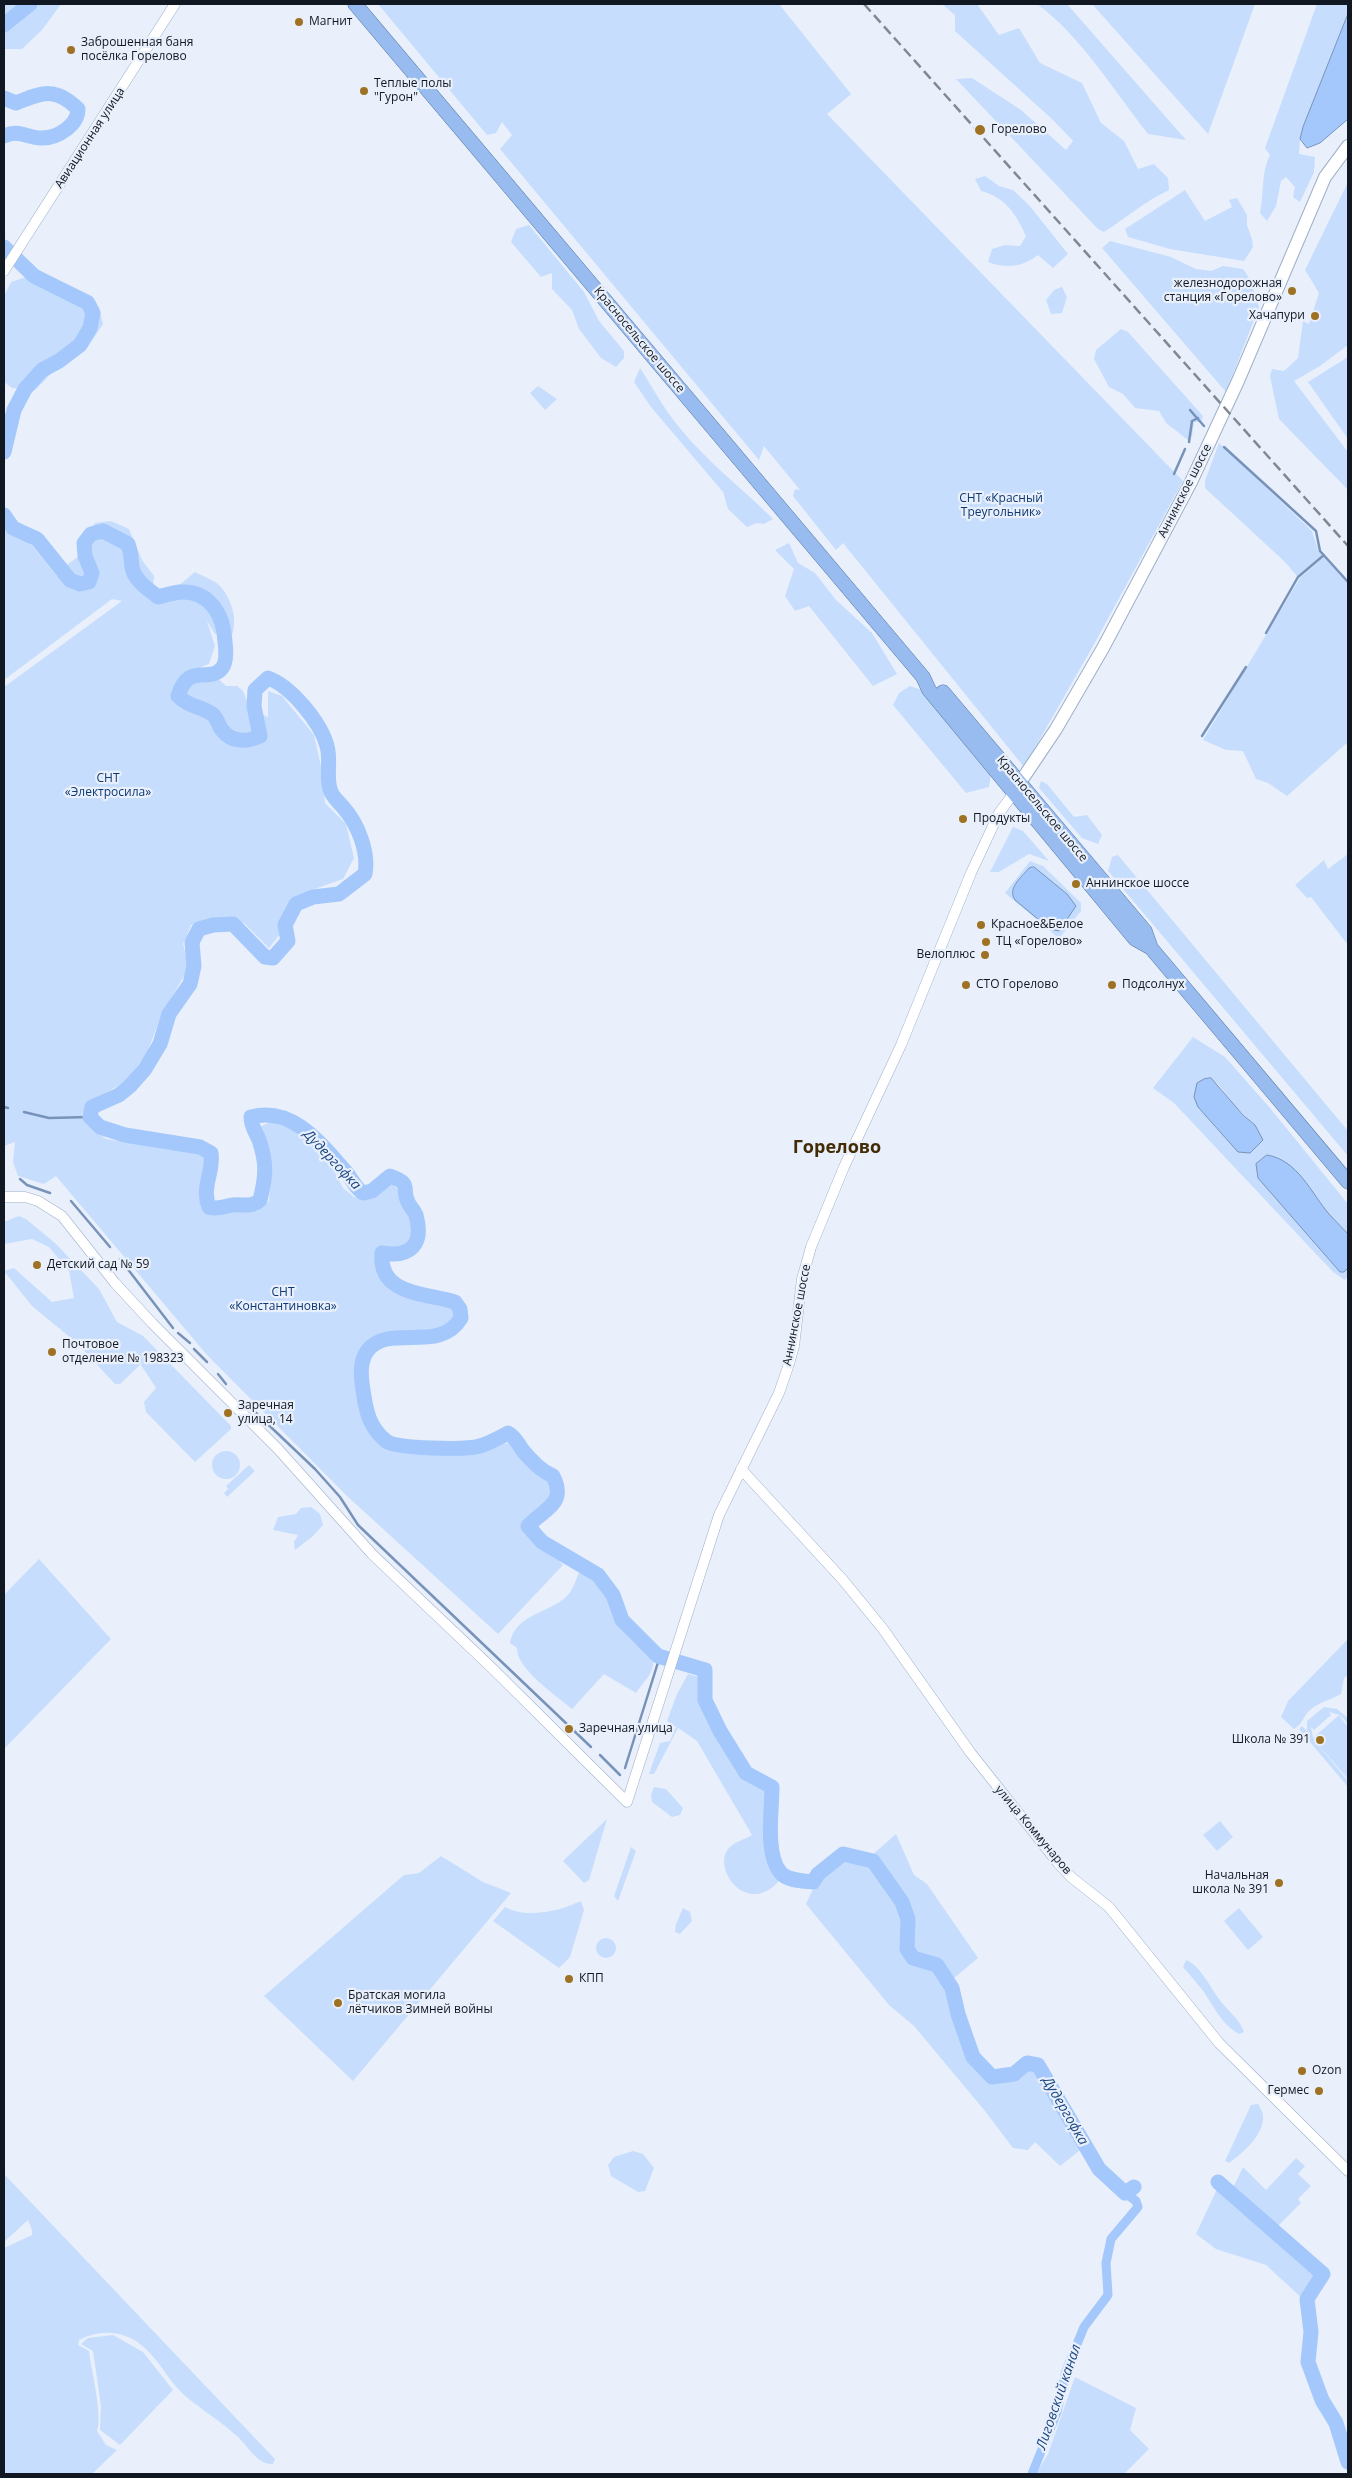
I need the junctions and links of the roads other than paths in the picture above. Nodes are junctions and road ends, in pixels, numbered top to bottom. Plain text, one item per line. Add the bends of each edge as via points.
1 (175, 4) edge
2 (355, 4) edge
3 (1348, 146) edge
4 (4, 271) edge
5 (1017, 788) junction
6 (1348, 1182) edge
7 (4, 1197) edge
8 (741, 1469) junction
9 (1348, 2171) edge

1 - 4 street, Авиационная улица
2 - 5 highway, Красносельское шоссе via 923,677 928,690
3 - 5 main road, Аннинское шоссе via 1325,177 1191,482 1103,648
5 - 6 highway, Красносельское шоссе via 1136,939 1151,948
5 - 8 street, Аннинское шоссе via 999,813 971,873 901,1045 816,1232 802,1279 789,1364 779,1393
7 - 8 street, Аннинское шоссе via 38,1201 62,1216 115,1283 278,1449 372,1554 627,1802 719,1516
8 - 9 street, улица Коммунаров via 843,1580 883,1629 970,1752 1058,1863 1109,1907 1219,2043

